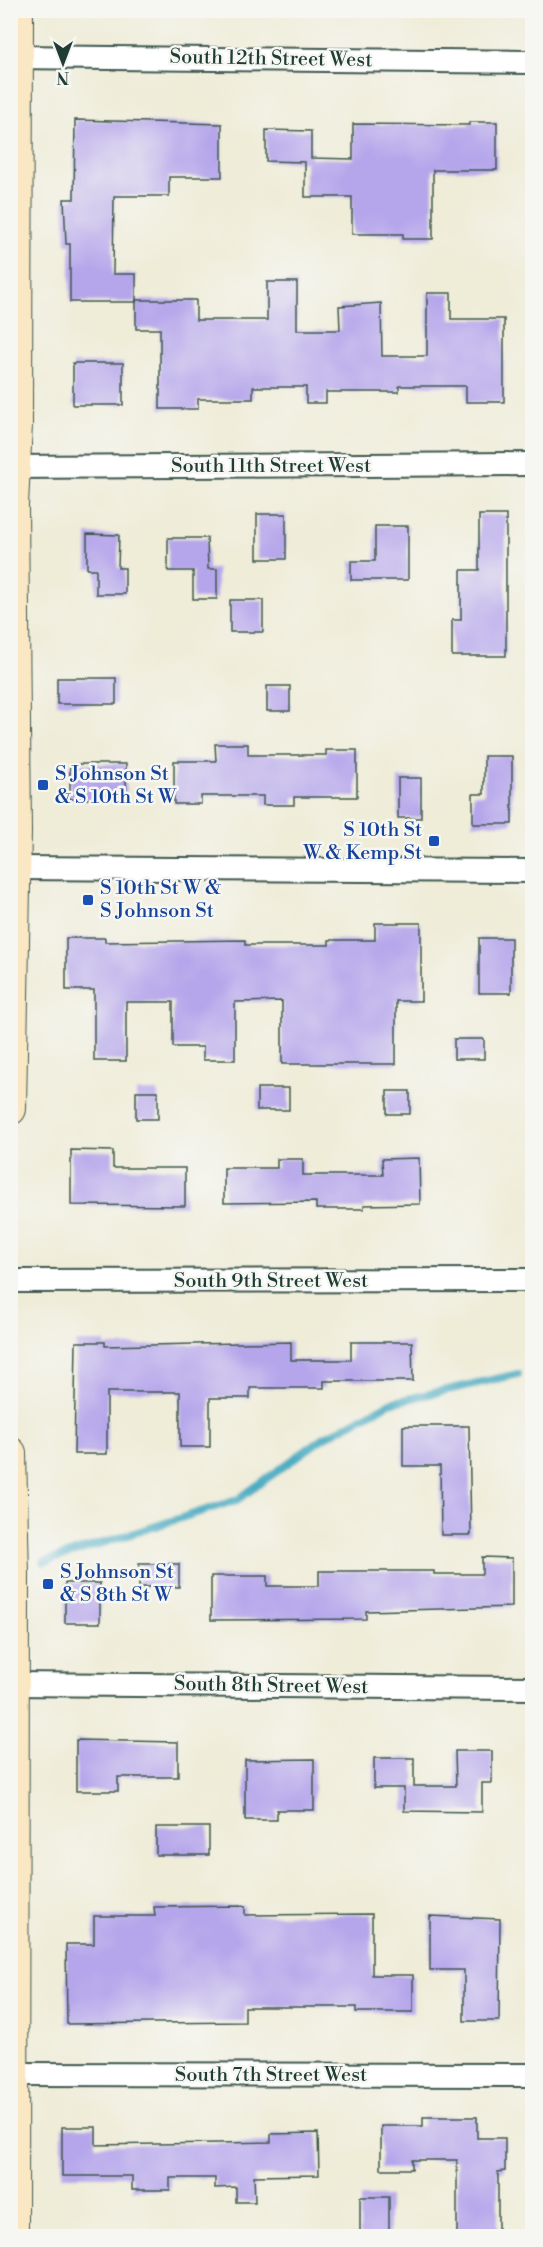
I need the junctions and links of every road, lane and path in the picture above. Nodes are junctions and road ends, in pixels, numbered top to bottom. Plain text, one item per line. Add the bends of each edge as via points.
1 (17, 10) edge
2 (13, 57) edge
3 (532, 62) edge
4 (532, 464) edge
5 (12, 466) edge
6 (13, 868) edge
7 (532, 871) edge
8 (10, 1109) edge
9 (532, 1280) edge
10 (10, 1281) edge
11 (10, 1453) edge
12 (12, 1684) edge
13 (532, 1688) edge
14 (12, 2074) edge
15 (532, 2075) edge
16 (12, 2236) edge

1 - 2 street
2 - 3 street, South 12th Street West
2 - 5 street via 16,413
4 - 5 street, South 11th Street West
5 - 6 street
6 - 7 street
6 - 8 street
9 - 10 street, South 9th Street West
11 - 12 street
12 - 13 street, South 8th Street West
12 - 14 street
14 - 15 street, South 7th Street West
14 - 16 street

